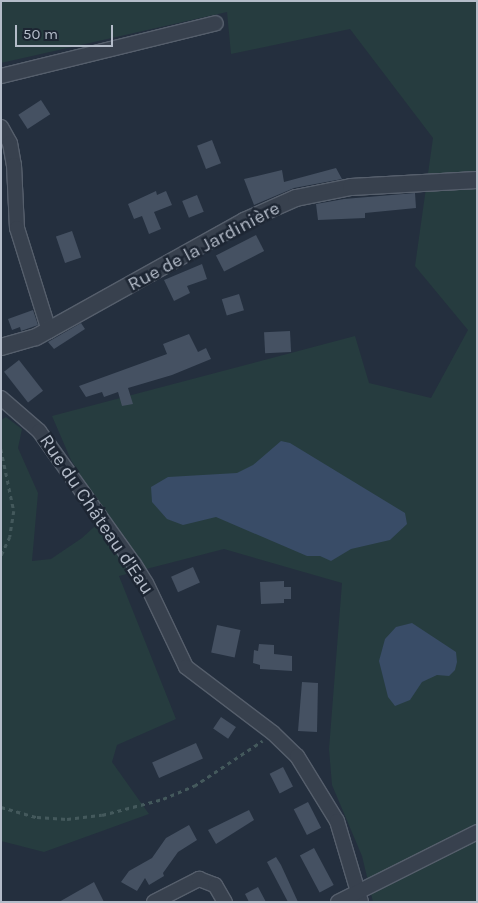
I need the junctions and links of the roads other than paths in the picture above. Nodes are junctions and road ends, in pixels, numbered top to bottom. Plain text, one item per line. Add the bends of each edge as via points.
1 (216, 23) dead end
2 (1, 76) edge
3 (1, 127) edge
4 (477, 180) edge
5 (49, 331) junction
6 (1, 347) edge
7 (1, 398) edge
8 (477, 832) edge
9 (360, 897) edge
10 (154, 902) edge
11 (225, 902) edge
12 (338, 902) edge

1 - 2 street
3 - 5 street via 10,143 14,165 17,228
4 - 5 street, Rue de la Jardinière via 352,188 296,198 244,221
5 - 6 street, Rue de la Jardinière
7 - 9 street, Rue du Château d'Eau via 39,431 134,564 186,667 273,733 297,756 329,805
8 - 9 street
9 - 12 street
10 - 11 street via 199,880 215,885

